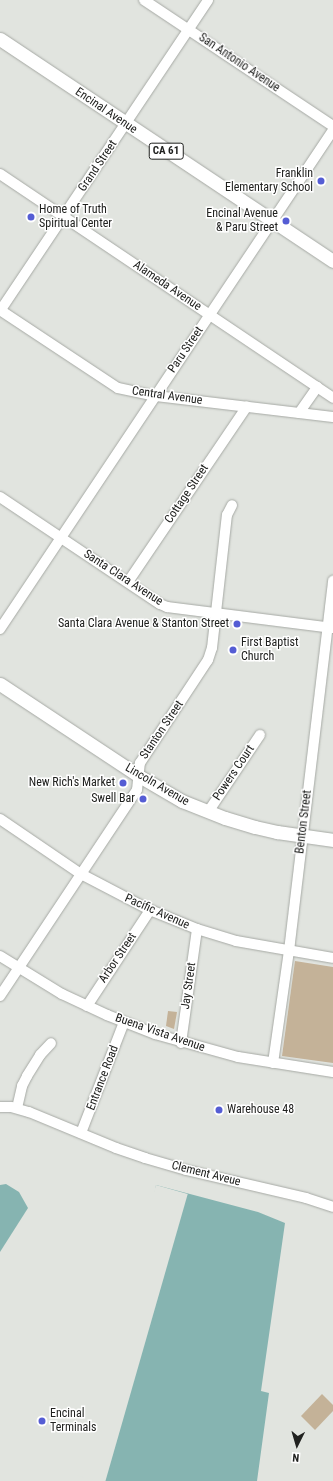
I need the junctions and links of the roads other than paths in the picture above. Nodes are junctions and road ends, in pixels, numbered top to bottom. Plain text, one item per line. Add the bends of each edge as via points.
1 (144, 0) edge
2 (208, 0) edge
3 (189, 30) junction
4 (0, 39) edge
5 (126, 124) junction
6 (333, 126) edge
7 (333, 130) edge
8 (0, 174) edge
9 (63, 217) junction
10 (272, 221) junction
11 (333, 261) edge
12 (0, 311) edge
13 (210, 315) junction
14 (317, 387) junction
15 (156, 396) junction
16 (333, 398) edge
17 (247, 406) junction
18 (299, 413) junction
19 (333, 416) edge
20 (0, 497) edge
21 (232, 505) dead end
22 (60, 537) junction
23 (333, 581) edge
24 (128, 582) junction
25 (216, 614) junction
26 (330, 628) edge
27 (0, 629) edge
28 (0, 684) edge
29 (260, 735) dead end
30 (139, 776) junction
31 (208, 812) junction
32 (0, 820) edge
33 (303, 836) junction
34 (333, 840) edge
35 (81, 874) junction
36 (150, 910) junction
37 (197, 929) junction
38 (289, 951) junction
39 (0, 956) edge
40 (333, 958) edge
41 (18, 968) junction
42 (0, 996) edge
43 (87, 1006) junction
44 (124, 1022) junction
45 (51, 1043) dead end
46 (181, 1043) junction
47 (273, 1063) junction
48 (333, 1072) edge
49 (0, 1107) edge
50 (17, 1108) junction
51 (81, 1134) junction
52 (333, 1207) edge

1 - 3 street, San Antonio Avenue
2 - 3 street, Grand Street
3 - 5 street, Grand Street
3 - 6 street, San Antonio Avenue
4 - 5 main road, Encinal Avenue / CA 61
5 - 9 street, Grand Street
5 - 10 main road, Encinal Avenue / CA 61
7 - 10 street, Paru Street
8 - 9 street, Alameda Avenue
9 - 12 street, Grand Street
9 - 13 street, Alameda Avenue
10 - 11 main road, Encinal Avenue / CA 61
10 - 13 street, Paru Street
12 - 15 street, Central Avenue via 118,388
13 - 14 street, Alameda Avenue
13 - 15 street, Paru Street
14 - 16 street, Alameda Avenue
14 - 18 street
15 - 17 street, Central Avenue
15 - 22 street, Paru Street
17 - 18 street, Central Avenue
17 - 24 street, Cottage Street
18 - 19 street, Central Avenue
20 - 22 street, Santa Clara Avenue
21 - 25 street, Stanton Street via 227,515
22 - 24 street, Santa Clara Avenue
22 - 27 street, Paru Street
23 - 26 street, Benton Street
24 - 25 street, Santa Clara Avenue via 167,607
25 - 26 street, Santa Clara Avenue
25 - 30 street, Stanton Street via 208,660 140,763
26 - 33 street, Benton Street
28 - 30 main road, Lincoln Avenue
29 - 31 street, Powers Court
30 - 31 main road, Lincoln Avenue via 182,801
30 - 35 street, Stanton Street via 137,790
31 - 33 main road, Lincoln Avenue via 254,827
32 - 35 street, Pacific Avenue
33 - 34 main road, Lincoln Avenue
33 - 38 street, Benton Street
35 - 36 street, Pacific Avenue
35 - 41 street, Stanton Street
36 - 37 street, Pacific Avenue
36 - 43 street, Arbor Street
37 - 38 street, Pacific Avenue via 236,941
37 - 46 street, Jay Street
38 - 40 street, Pacific Avenue
38 - 47 street, Benton Street
39 - 41 street, Buena Vista Avenue
41 - 42 street, Stanton Street
41 - 43 street, Buena Vista Avenue
43 - 44 street, Buena Vista Avenue
44 - 46 street, Buena Vista Avenue
44 - 51 street, Entrance Road
45 - 50 street via 27,1076
46 - 47 street, Buena Vista Avenue
47 - 48 street, Buena Vista Avenue
49 - 50 street, Clement Aveue
50 - 51 street, Clement Aveue
51 - 52 street, Clement Aveue via 145,1158

